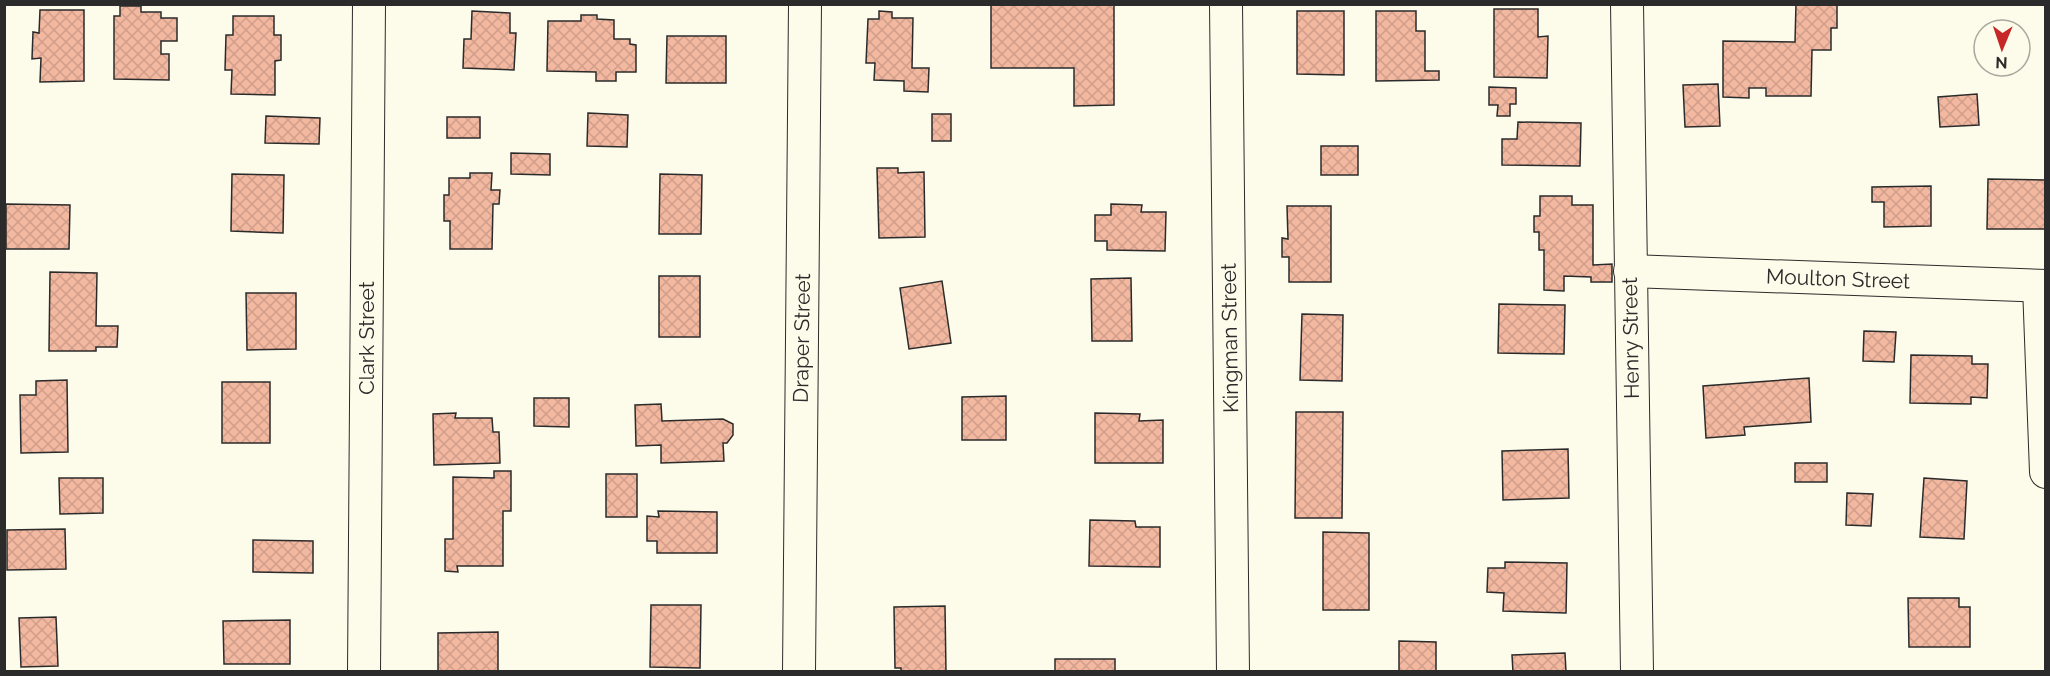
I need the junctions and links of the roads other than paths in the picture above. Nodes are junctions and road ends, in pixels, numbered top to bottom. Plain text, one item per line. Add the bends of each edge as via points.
1 (369, 4) edge
2 (806, 4) edge
3 (1226, 4) edge
4 (1627, 4) edge
5 (1630, 271) junction
6 (2042, 286) edge
7 (2046, 472) edge
8 (364, 672) edge
9 (799, 672) edge
10 (1233, 672) edge
11 (1637, 672) edge

1 - 8 street, Clark Street
2 - 9 street, Draper Street
3 - 10 street, Kingman Street
4 - 5 street, Henry Street
5 - 6 street, Moulton Street
5 - 11 street, Henry Street
6 - 7 street

